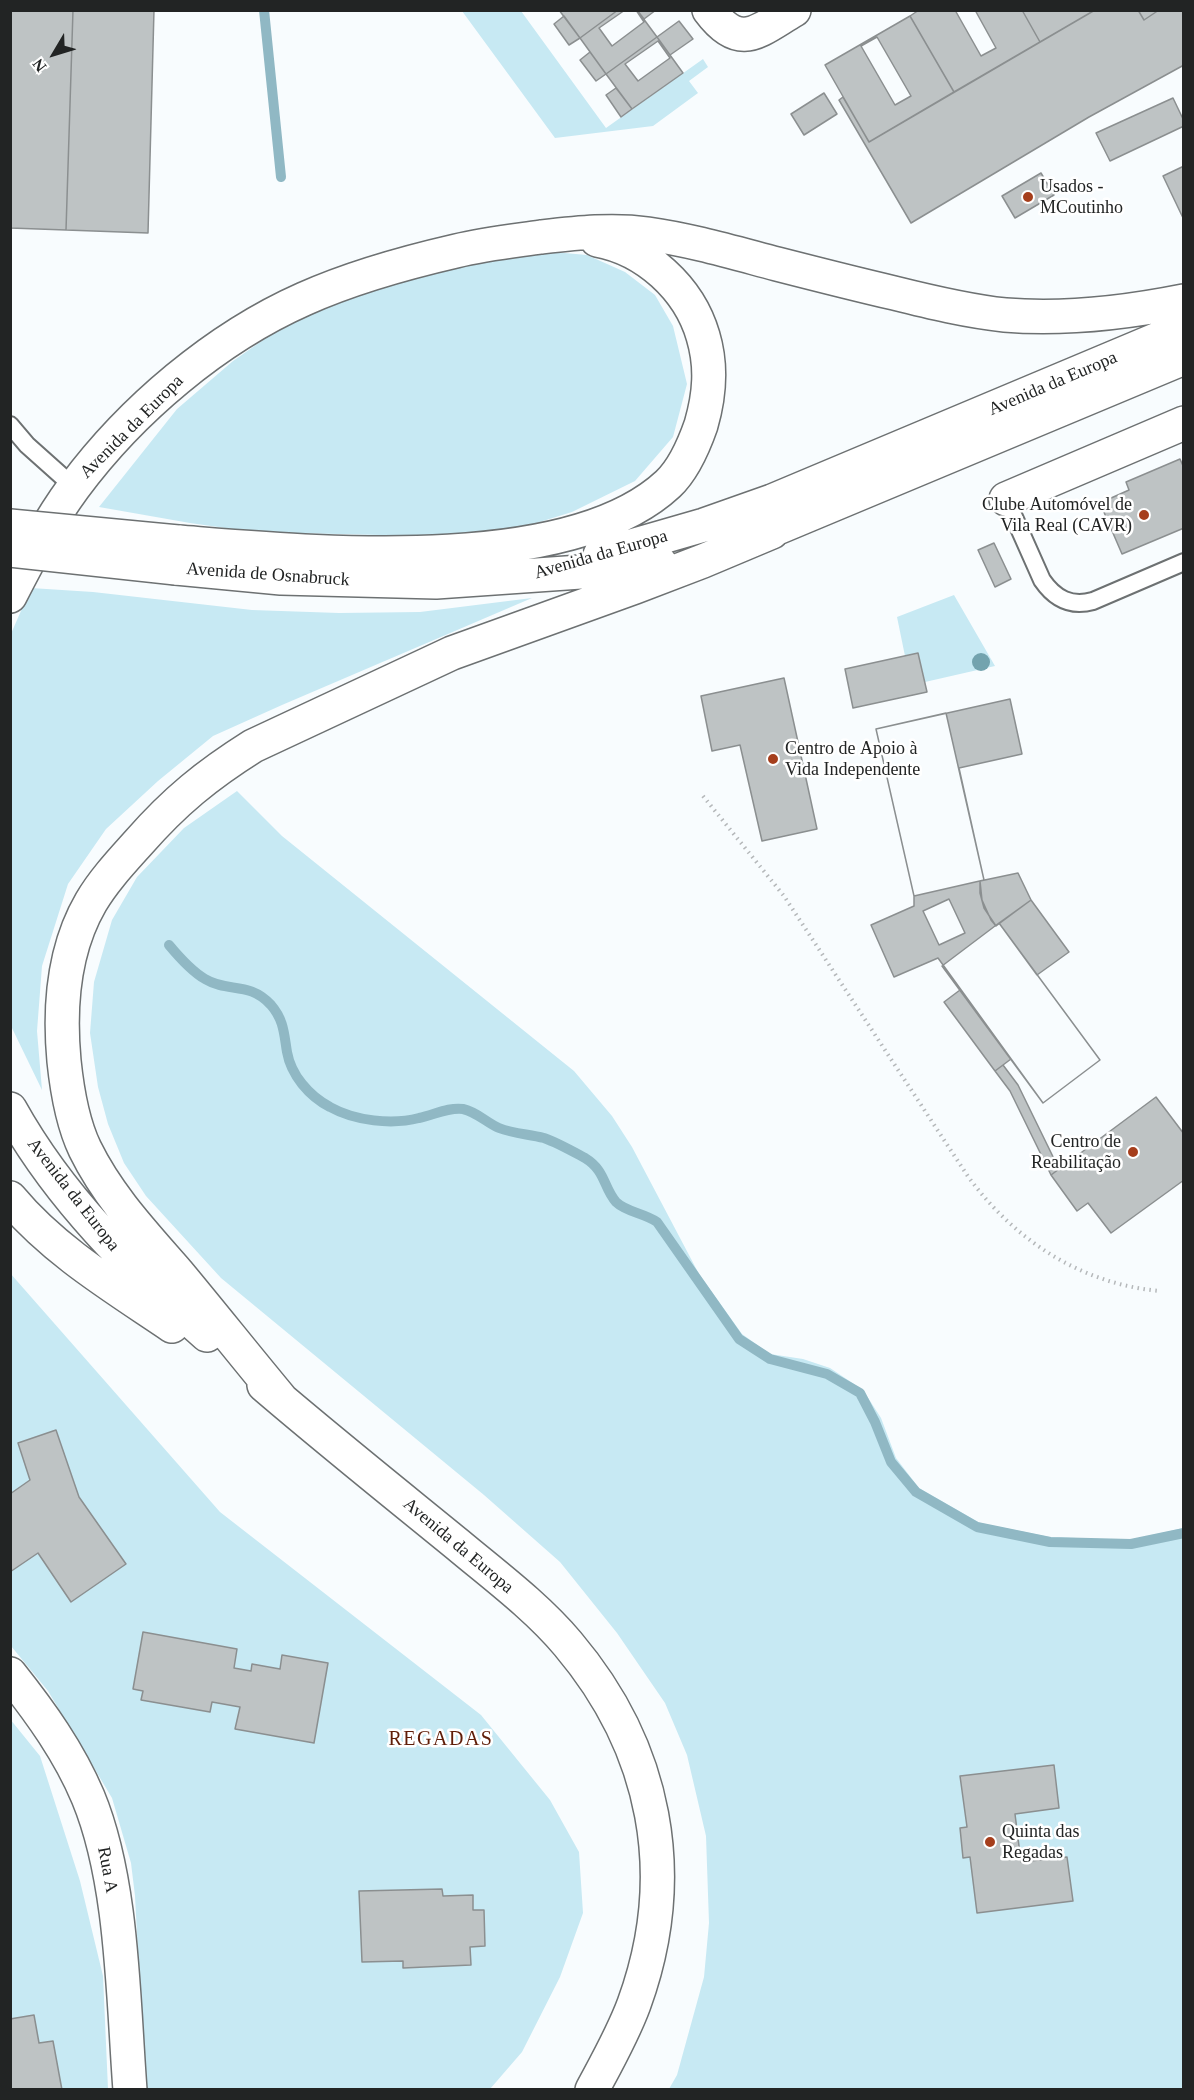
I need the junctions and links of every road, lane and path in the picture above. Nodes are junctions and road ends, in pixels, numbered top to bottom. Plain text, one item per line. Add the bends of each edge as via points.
1 (710, 10) edge
2 (794, 10) edge
3 (542, 237) junction
4 (1184, 302) edge
5 (1184, 328) edge
6 (1184, 358) edge
7 (1184, 423) edge
8 (10, 425) edge
9 (74, 487) junction
10 (1006, 499) joint
11 (10, 526) edge
12 (772, 532) junction
13 (10, 550) edge
14 (177, 555) junction
15 (1184, 562) edge
16 (527, 576) junction
17 (10, 596) edge
18 (704, 796) dead end
19 (10, 1109) edge
20 (10, 1198) edge
21 (1160, 1291) dead end
22 (281, 1399) junction
23 (10, 1674) edge
24 (130, 2090) edge
25 (592, 2090) edge

1 - 2 main road via 726,30 742,35
3 - 4 main road via 584,232 646,233 950,306 1002,314 1090,316
3 - 9 main road, Avenida da Europa via 476,246 377,271 264,319 172,384 108,446
3 - 14 main road via 587,238 631,251 672,281 700,326 708,352 706,408 686,460 670,482 650,499 598,525 506,546 369,552 263,549
5 - 16 main road, Avenida da Europa via 761,506
6 - 12 main road, Avenida da Europa
7 - 10 main road
8 - 9 lane
9 - 17 main road, Avenida da Europa
10 - 15 lane via 1048,590 1070,603 1093,601
11 - 14 main road, bridge
12 - 16 main road, Avenida da Europa via 712,552 654,564
12 - 22 main road via 661,578 452,653 254,746 187,792 168,810 91,902 72,947 61,1032 67,1088 84,1147 118,1203
13 - 14 main road, Avenida de Osnabruck, bridge
14 - 16 main road, Avenida de Osnabruck via 228,574 336,581 436,582
18 - 21 path via 784,896 989,1205 1012,1228 1078,1269 1108,1282
19 - 22 main road, Avenida da Europa via 36,1152 87,1220 118,1253
20 - 22 main road via 32,1222 91,1270
22 - 25 main road, Avenida da Europa via 547,1622 599,1684 626,1733 644,1779 654,1831 654,1929 634,2004
23 - 24 main road, Rua A via 58,1740 88,1797 100,1830 119,1948

